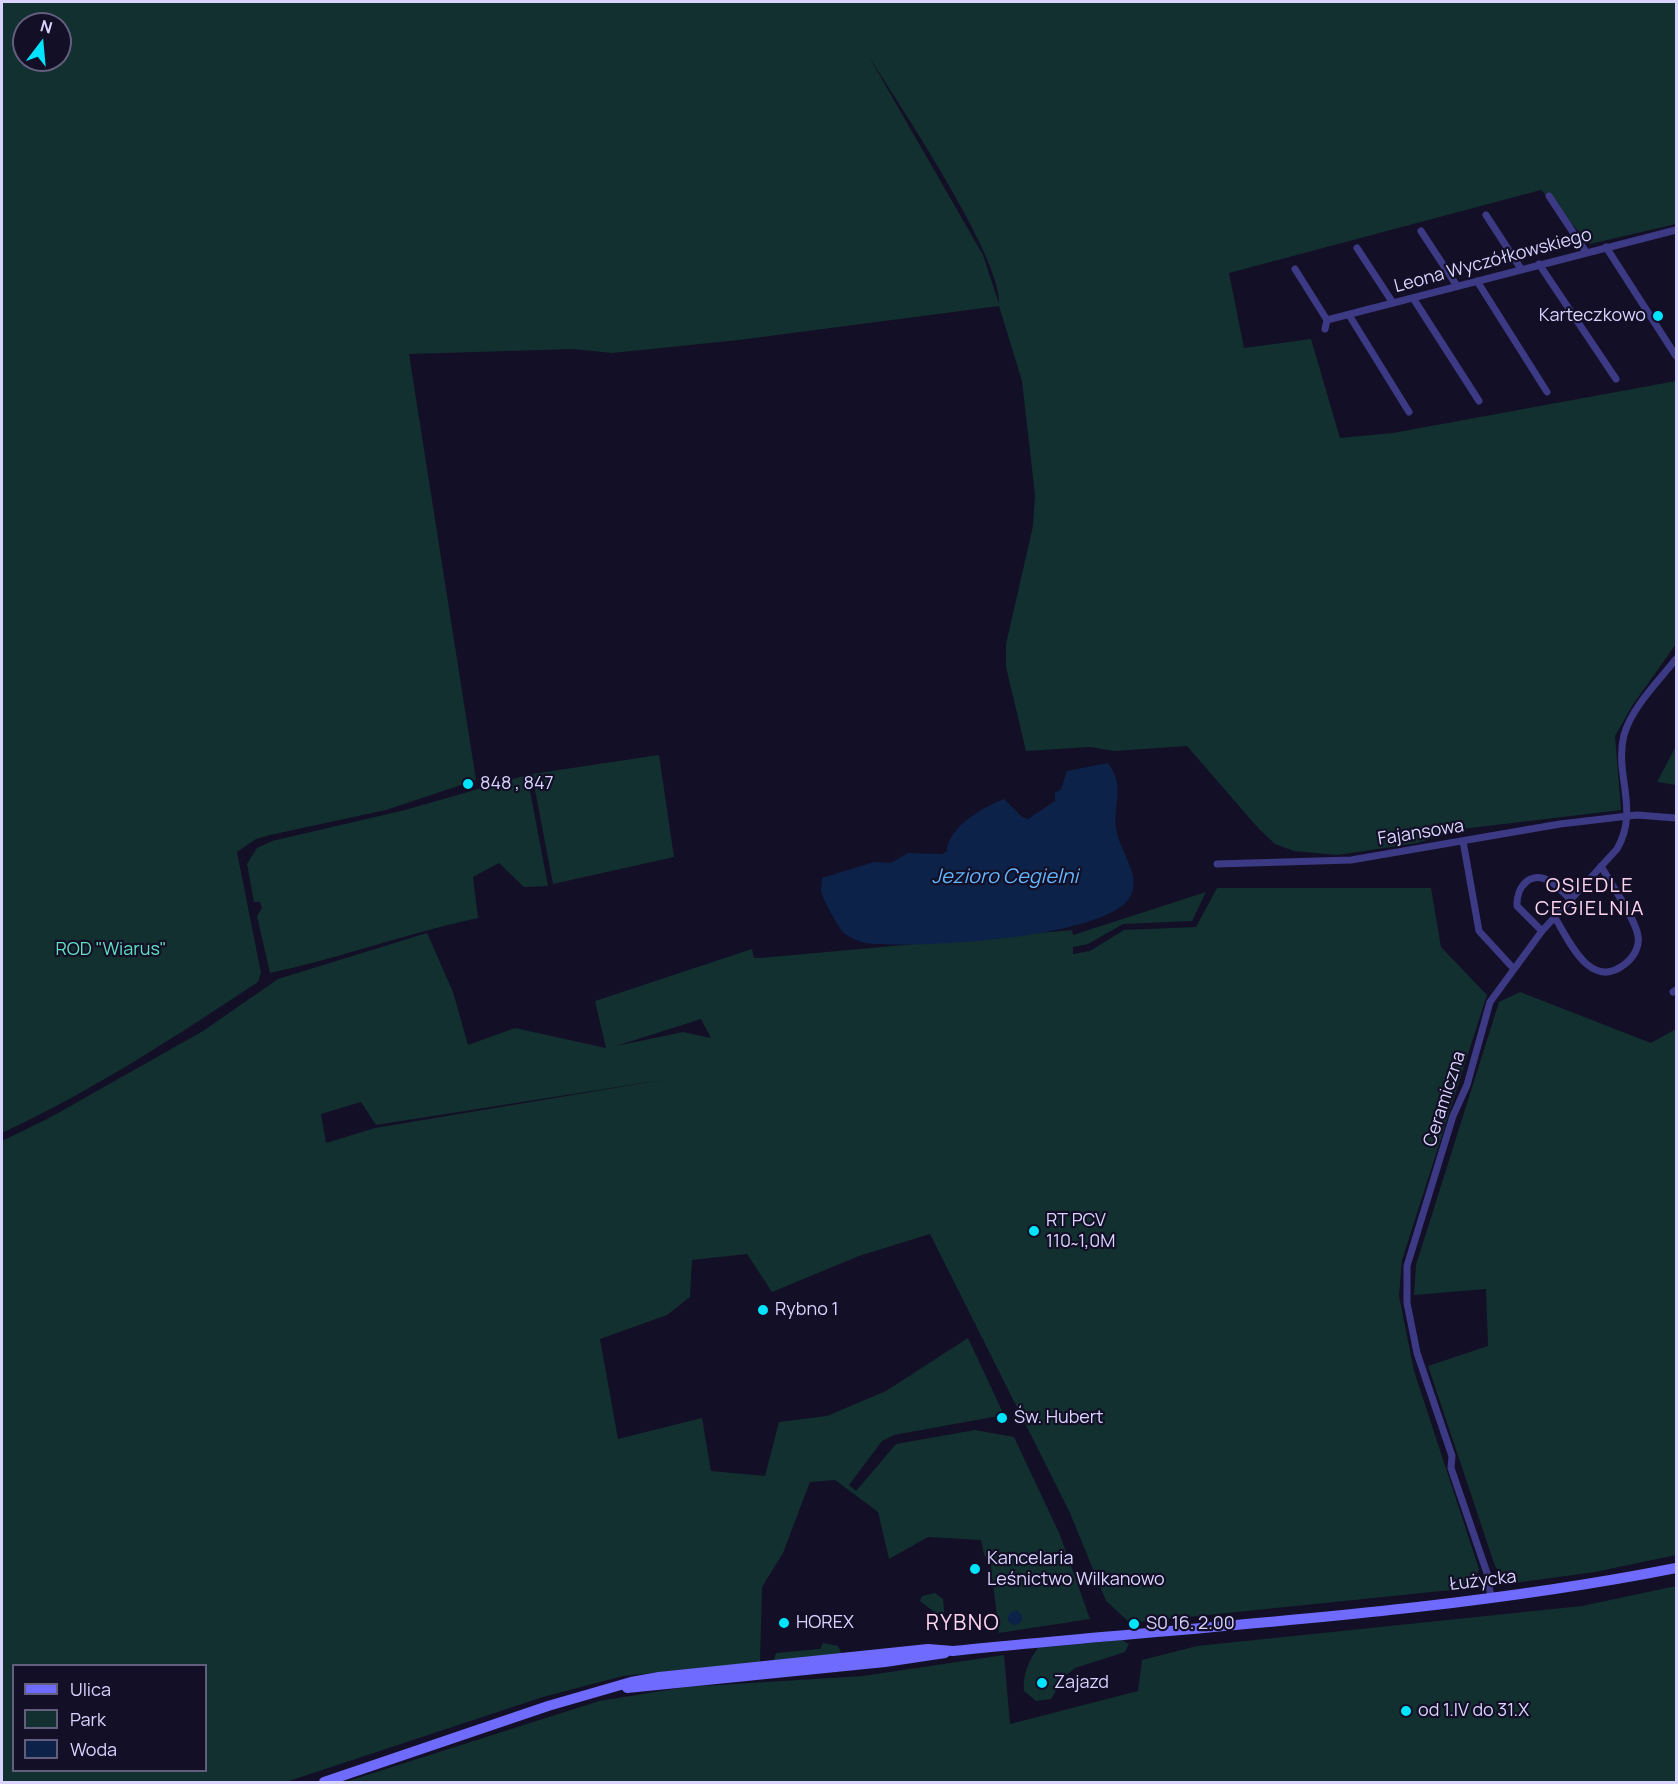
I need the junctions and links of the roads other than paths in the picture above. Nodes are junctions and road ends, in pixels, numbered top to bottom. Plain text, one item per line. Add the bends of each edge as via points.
1 (1549, 196) dead end
2 (1486, 215) dead end
3 (1421, 231) dead end
4 (1674, 231) edge
5 (1677, 238) edge
6 (1606, 247) junction
7 (1357, 248) dead end
8 (1586, 252) junction
9 (1539, 264) junction
10 (1294, 269) dead end
11 (1521, 269) junction
12 (1477, 281) junction
13 (1457, 286) junction
14 (1413, 298) junction
15 (1393, 303) junction
16 (1348, 315) junction
17 (1327, 320) junction
18 (1325, 329) dead end
19 (1677, 356) edge
20 (1616, 379) dead end
21 (1547, 392) dead end
22 (1479, 401) dead end
23 (1409, 412) dead end
24 (1677, 659) edge
25 (1629, 816) junction
26 (1677, 818) edge
27 (1462, 841) junction
28 (1217, 864) dead end
29 (1601, 866) junction
30 (1570, 899) junction
31 (1554, 916) junction
32 (1542, 931) junction
33 (1513, 968) junction
34 (1677, 1568) edge
35 (1491, 1597) junction
36 (324, 1782) edge

1 - 8 street
2 - 11 street
3 - 13 street
4 - 5 street
4 - 6 street, Leona Wyczółkowskiego
6 - 8 street, Leona Wyczółkowskiego
6 - 19 street
7 - 15 street
8 - 9 street, Leona Wyczółkowskiego
9 - 11 street, Leona Wyczółkowskiego
9 - 20 street
10 - 17 street
11 - 12 street, Leona Wyczółkowskiego
12 - 13 street, Leona Wyczółkowskiego
12 - 21 street
13 - 14 street, Leona Wyczółkowskiego
14 - 15 street, Leona Wyczółkowskiego
14 - 22 street
15 - 16 street, Leona Wyczółkowskiego
16 - 17 street, Leona Wyczółkowskiego
16 - 23 street
17 - 18 street
24 - 25 street, Ceramiczna via 1629,721 1623,738
25 - 26 street, Fajansowa
25 - 27 street, Fajansowa
25 - 29 street, Ceramiczna via 1623,839
27 - 28 street, Fajansowa via 1351,860
27 - 33 street via 1479,931
29 - 30 street, Ceramiczna
29 - 31 street via 1637,931 1638,943 1628,962 1608,971 1589,968
30 - 31 street, Ceramiczna
30 - 32 street via 1546,879 1523,883 1516,895 1517,906
31 - 32 street, Ceramiczna
32 - 33 street, Ceramiczna
33 - 35 street, Ceramiczna via 1490,1002 1407,1266 1406,1284 1421,1370 1452,1456 1451,1468 1487,1573
34 - 35 main road, Łużycka
35 - 36 main road, Łużycka via 660,1677 548,1706

